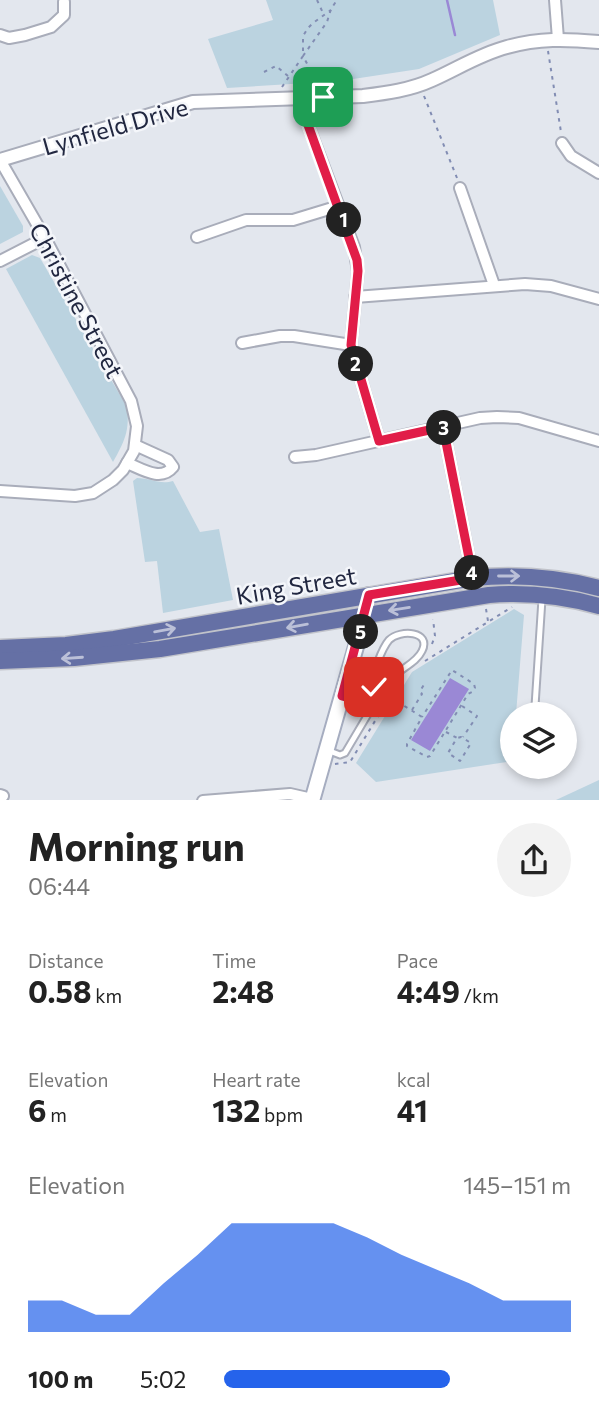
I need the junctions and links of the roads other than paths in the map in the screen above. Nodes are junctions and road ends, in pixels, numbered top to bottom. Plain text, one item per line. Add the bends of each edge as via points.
1 (555, 0) edge
2 (64, 2) dead end
3 (0, 35) edge
4 (558, 38) junction
5 (599, 42) edge
6 (303, 98) junction
7 (562, 143) road end
8 (0, 160) edge
9 (599, 173) edge
10 (460, 188) road end
11 (339, 206) junction
12 (197, 237) dead end
13 (45, 238) junction
14 (0, 261) edge
15 (494, 285) junction
16 (355, 297) junction
17 (599, 299) edge
18 (242, 343) dead end
19 (351, 345) junction
20 (443, 427) junction
21 (379, 441) junction
22 (599, 441) edge
23 (135, 445) junction
24 (295, 457) dead end
25 (127, 463) junction
26 (0, 491) edge
27 (473, 578) junction
28 (599, 588) edge
29 (369, 595) junction
30 (542, 595) junction
31 (599, 606) edge
32 (365, 615) junction
33 (0, 648) edge
34 (0, 661) edge
35 (380, 694) junction
36 (342, 696) junction
37 (535, 702) edge
38 (371, 709) junction
39 (327, 750) junction
40 (203, 800) edge
41 (312, 800) edge

1 - 4 street
2 - 3 street via 64,15 51,27 9,38
4 - 5 street, Lynfield Drive
4 - 6 street, Lynfield Drive via 490,52 401,90
6 - 8 street, Lynfield Drive via 193,102
6 - 11 street via 308,125
7 - 9 street via 572,156
8 - 13 street, Christine Street
10 - 15 street
11 - 12 street via 293,220 246,220
11 - 16 street via 357,260
13 - 14 street
13 - 23 street, Christine Street via 131,401 137,426
15 - 16 street
15 - 17 street via 551,286
16 - 19 street
18 - 19 street via 287,336
19 - 21 street
20 - 21 street
20 - 22 street via 480,418 519,418
20 - 27 street
21 - 24 street
23 - 25 street, Christine Street
23 - 25 street via 168,460 173,467 160,475
25 - 26 street, Christine Street via 93,493
27 -> 28 main road, King Street via 528,576
27 - 29 main road, King Street
29 - 32 main road
33 -> 29 main road, King Street via 114,639
30 - 31 main road, King Street
30 -> 32 main road, King Street via 489,595
30 - 37 lane
32 -> 34 main road, King Street via 111,655
32 - 36 main road
35 - 35 lane via 372,680 385,645 402,633 419,636 424,645 419,656
35 - 38 lane
36 - 38 lane
36 - 39 main road
38 - 39 lane via 345,753
39 - 41 main road
40 - 41 street via 290,794

